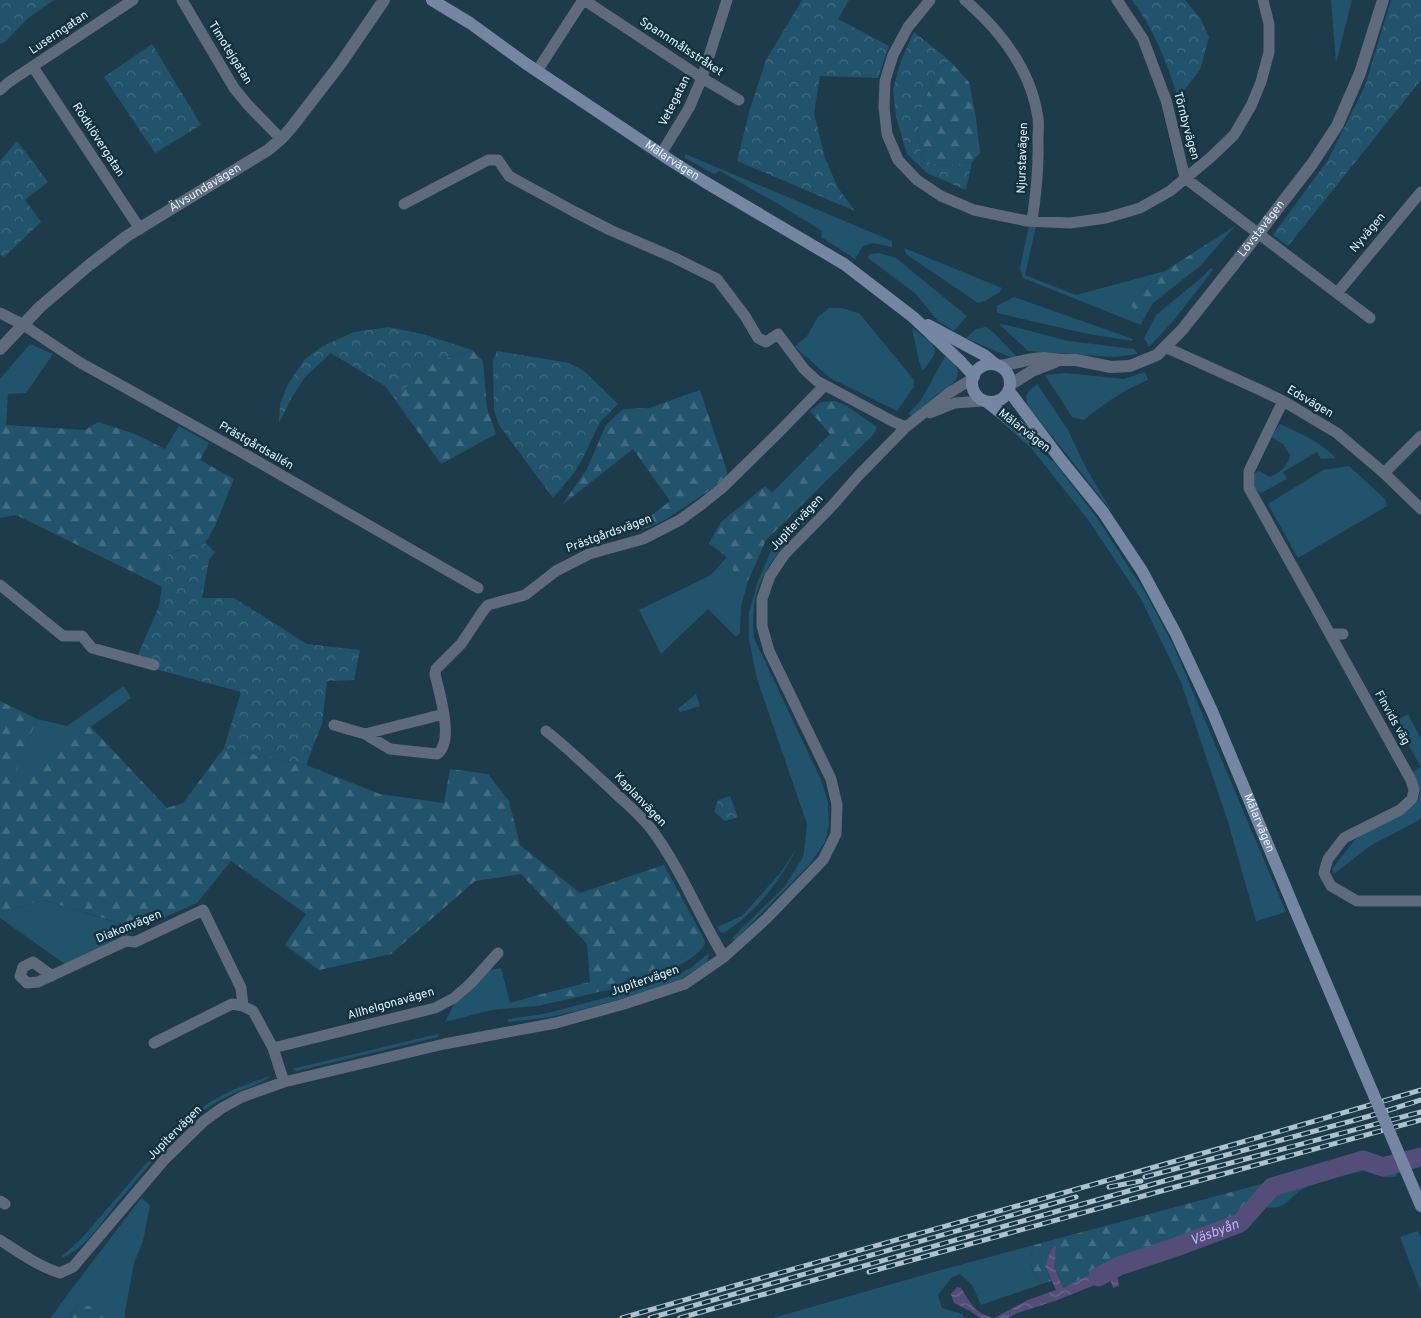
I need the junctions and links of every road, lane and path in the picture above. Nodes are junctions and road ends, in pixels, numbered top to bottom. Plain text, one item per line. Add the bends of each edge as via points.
1 (133, 0) edge
2 (182, 0) edge
3 (384, 0) edge
4 (432, 0) edge
5 (583, 0) edge
6 (727, 0) edge
7 (930, 0) edge
8 (965, 0) edge
9 (1117, 0) edge
10 (1263, 0) edge
11 (1383, 0) edge
12 (33, 67) junction
13 (537, 71) junction
14 (702, 78) junction
15 (0, 90) edge
16 (739, 100) dead end
17 (281, 140) junction
18 (661, 154) junction
19 (1185, 178) junction
20 (1421, 192) edge
21 (404, 204) dead end
22 (1032, 221) junction
23 (140, 229) junction
24 (1258, 234) junction
25 (1337, 293) junction
26 (0, 314) edge
27 (913, 317) junction
28 (1370, 318) dead end
29 (22, 324) junction
30 (1165, 347) junction
31 (0, 349) edge
32 (1062, 360) junction
33 (997, 365) junction
34 (973, 378) junction
35 (824, 386) junction
36 (1009, 388) junction
37 (985, 401) junction
38 (1282, 401) junction
39 (919, 418) junction
40 (906, 427) junction
41 (1421, 436) edge
42 (1061, 460) junction
43 (1384, 473) junction
44 (1421, 509) edge
45 (0, 585) edge
46 (478, 588) dead end
47 (1330, 634) junction
48 (1344, 634) dead end
49 (154, 665) dead end
50 (444, 714) junction
51 (334, 725) dead end
52 (546, 731) dead end
53 (365, 734) junction
54 (1421, 901) edge
55 (498, 952) dead end
56 (724, 957) junction
57 (52, 976) dead end
58 (243, 1006) junction
59 (154, 1043) dead end
60 (273, 1048) junction
61 (284, 1082) junction
62 (1421, 1206) edge
63 (0, 1240) edge

1 - 12 street, Luserngatan
2 - 17 street, Timotejgatan via 234,88
3 - 17 street, Älvsundavägen via 341,63
4 - 13 main road, Mälarvägen
5 - 13 street
5 - 14 street, Spannmålsstråket
6 - 14 street, Vetegatan
7 - 22 street via 908,27 893,55 885,81 887,134 898,160 917,180 941,196 974,210
8 - 22 street, Njurstavägen via 1007,44 1033,95 1038,119 1038,174
9 - 19 street, Törnbyvägen via 1143,39 1163,92
10 - 19 street via 1269,24 1268,52 1254,98 1234,135
11 - 24 street, Lövstavägen via 1360,73 1337,126
12 - 15 street, Luserngatan
12 - 23 street, Rödklövergatan
13 - 18 main road, Mälarvägen
14 - 16 street, Spannmålsstråket
14 - 18 street, Vetegatan via 689,108
17 - 23 street, Älvsundavägen
18 - 27 main road, Mälarvägen via 844,264
19 - 22 street via 1140,208 1106,218 1070,223
19 - 24 street, Törnbyvägen
20 - 25 street, Nyvägen
21 - 35 street via 488,160 498,160 509,176 572,211 717,279 758,338 766,342 778,334 804,369
23 - 29 street, Älvsundavägen via 88,266
24 - 25 street
24 - 30 street, Lövstavägen
25 - 28 street
26 - 29 street, Prästgårdsallén
27 - 33 main road, Mälarvägen
27 - 34 main road, Mälarvägen
29 - 31 street, Älvsundavägen
29 - 46 street, Prästgårdsallén via 79,362
30 - 32 street, Lövstavägen via 1157,355 1130,366 1111,367
30 - 38 street, Edsvägen
32 - 33 street, Lövstavägen via 1044,358
32 - 36 street, Lövstavägen via 1032,371
33 - 34 main road via 983,366
33 - 36 main road via 1007,374
34 - 37 main road via 976,395
34 - 39 street, Jupitervägen
35 - 40 street
35 - 50 street, Prästgårdsvägen via 722,488 680,520 644,539 589,554 556,570 524,595 488,605 461,644 436,669
36 - 37 main road via 1003,398
36 - 42 main road, Mälarvägen
37 - 39 street, Jupitervägen via 955,403
37 - 42 main road, Mälarvägen
38 - 43 street, Edsvägen via 1337,433
38 - 47 street, Finvids väg via 1249,472 1249,488
39 - 40 street, Jupitervägen
40 - 56 street, Jupitervägen via 784,555 770,576 762,599 762,626 769,651 831,779 837,805 836,834 823,860
41 - 43 street
42 - 62 main road, Mälarvägen, bridge via 1103,512 1142,571 1176,634 1212,711
43 - 44 street, Edsvägen
45 - 49 street via 63,636 82,636 92,648
47 - 48 street
47 - 54 street, Finvids väg via 1414,790 1412,799 1400,810 1344,838 1328,859 1324,873 1331,886 1357,901
50 - 53 street
50 - 53 street, Prästgårdsvägen via 443,747 437,754 390,749
51 - 53 street, Prästgårdsvägen
52 - 56 street, Kaplanvägen via 651,829
55 - 60 street, Allhelgonavägen via 471,983 454,998 435,1008
56 - 61 street, Jupitervägen via 685,984 624,1004 556,1023 444,1044
57 - 58 street, Diakonvägen via 203,910 241,988
58 - 59 street via 232,1004
58 - 60 street via 252,1011
60 - 61 street
61 - 63 street, Jupitervägen via 242,1097 204,1120 165,1159 73,1267 60,1273 44,1268

